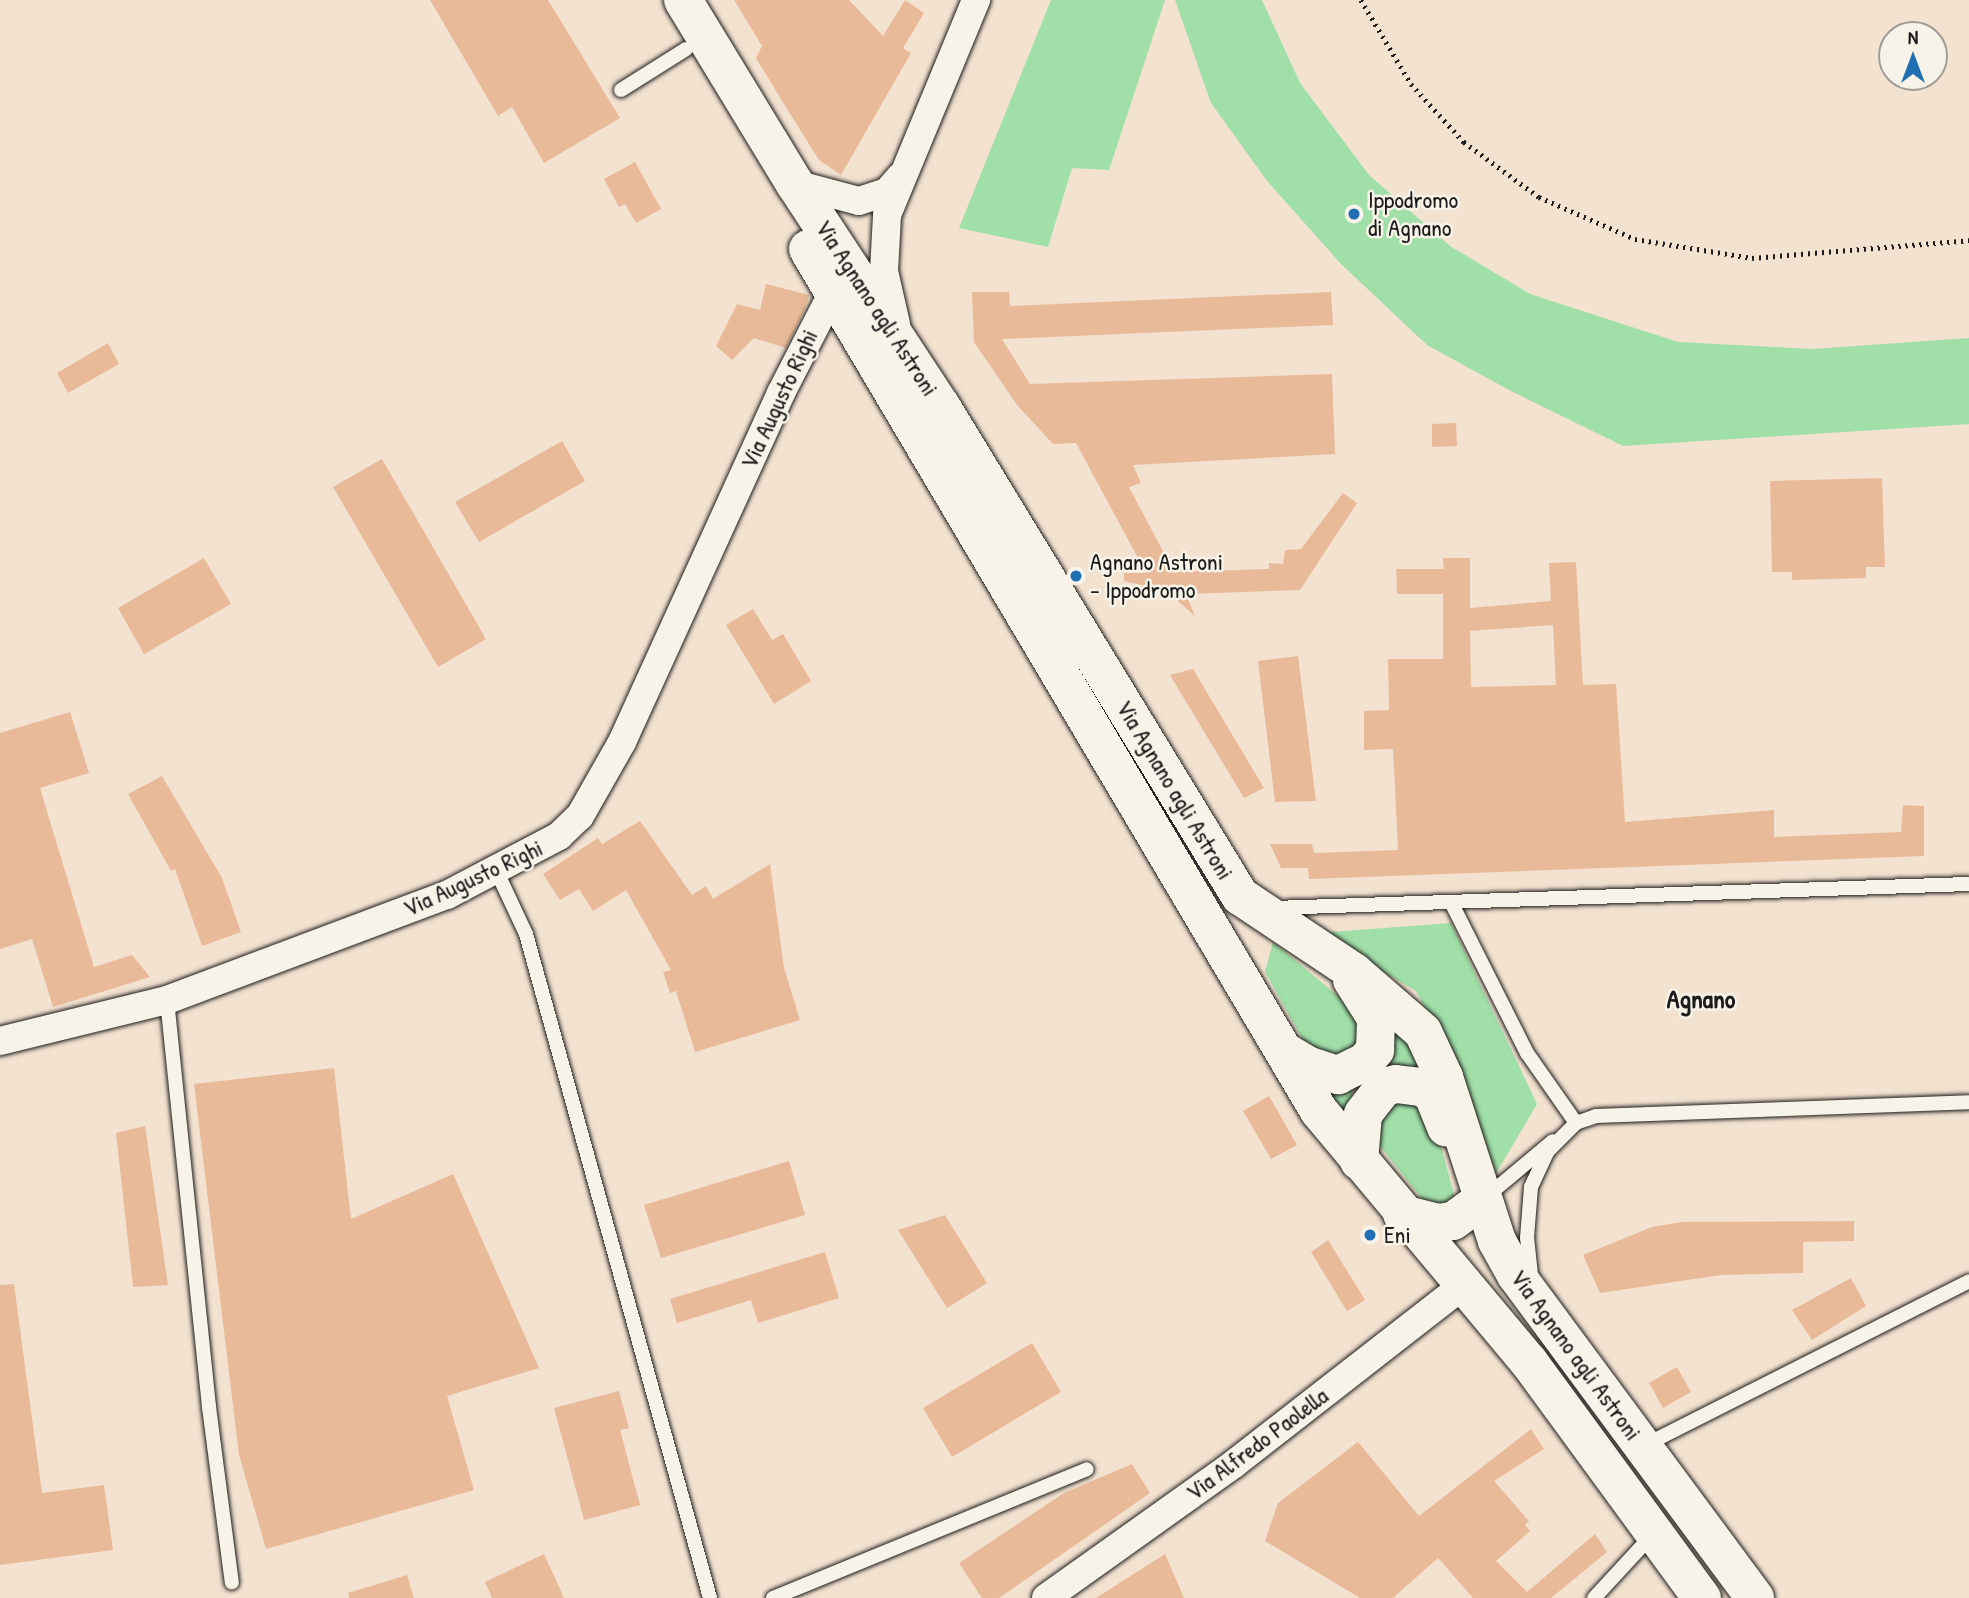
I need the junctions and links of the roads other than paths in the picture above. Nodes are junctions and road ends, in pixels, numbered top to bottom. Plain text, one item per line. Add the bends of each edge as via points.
1 (656, 0) edge
2 (683, 0) edge
3 (976, 0) edge
4 (686, 49) junction
5 (621, 90) dead end
6 (900, 177) junction
7 (795, 184) junction
8 (841, 276) junction
9 (903, 348) junction
10 (497, 872) junction
11 (1969, 884) edge
12 (1451, 902) junction
13 (1256, 909) junction
14 (1288, 932) junction
15 (1335, 960) junction
16 (167, 1000) junction
17 (1257, 1006) junction
18 (0, 1041) edge
19 (1284, 1051) junction
20 (1969, 1102) edge
21 (1576, 1123) junction
22 (1560, 1135) junction
23 (1359, 1161) junction
24 (1482, 1200) junction
25 (1402, 1214) junction
26 (1969, 1281) edge
27 (1464, 1285) junction
28 (1543, 1317) junction
29 (1642, 1447) junction
30 (1087, 1469) dead end
31 (1654, 1533) junction
32 (232, 1583) dead end
33 (710, 1598) edge
34 (773, 1598) edge
35 (1046, 1598) edge
36 (1594, 1598) edge
37 (1702, 1598) edge
38 (1755, 1598) edge

1 - 4 main road, Via Agnano agli Astroni
2 - 7 main road, Via Agnano agli Astroni
3 - 6 street
4 - 5 lane
4 - 8 main road, Via Agnano agli Astroni
6 - 7 street via 880,195 859,201
6 - 9 street via 887,215 884,271
7 - 8 main road, Via Agnano agli Astroni
8 - 9 main road, Via Agnano agli Astroni
8 - 10 street, Via Augusto Righi via 598,786 580,817 559,836
8 - 17 main road, Via Agnano agli Astroni
9 - 13 main road, Via Agnano agli Astroni via 1220,868
10 - 16 street, Via Augusto Righi
10 - 33 lane via 526,934
11 - 12 lane
12 - 13 lane
12 - 21 lane via 1527,1053
13 - 14 main road, Via Agnano agli Astroni
14 - 15 main road, Via Agnano agli Astroni
14 - 17 main road via 1272,934 1257,946 1253,957
15 - 19 main road via 1360,988 1376,1018 1375,1050 1352,1071 1338,1074 1307,1065
15 - 24 main road, Via Agnano agli Astroni via 1394,1003 1423,1032 1444,1077
16 - 18 street, Via Augusto Righi
16 - 32 lane
17 - 19 main road, Via Agnano agli Astroni
19 - 23 main road, Via Agnano agli Astroni via 1319,1111
20 - 21 lane via 1596,1116
21 - 22 lane
22 - 24 lane
22 - 28 lane via 1538,1169 1528,1210 1530,1270
23 - 24 main road via 1363,1114 1376,1094 1396,1084 1422,1087 1439,1106 1457,1163
23 - 25 main road, Via Agnano agli Astroni
24 - 25 main road via 1453,1221 1438,1223
24 - 28 main road, Via Agnano agli Astroni via 1497,1241
25 - 27 main road, Via Agnano agli Astroni
26 - 29 lane
27 - 31 main road, Via Agnano agli Astroni via 1529,1362
27 - 35 street, Via Alfredo Paolella via 1235,1463
28 - 29 main road, Via Agnano agli Astroni
29 - 38 main road, Via Agnano agli Astroni
30 - 34 lane
31 - 36 lane
31 - 37 main road, Via Agnano agli Astroni

